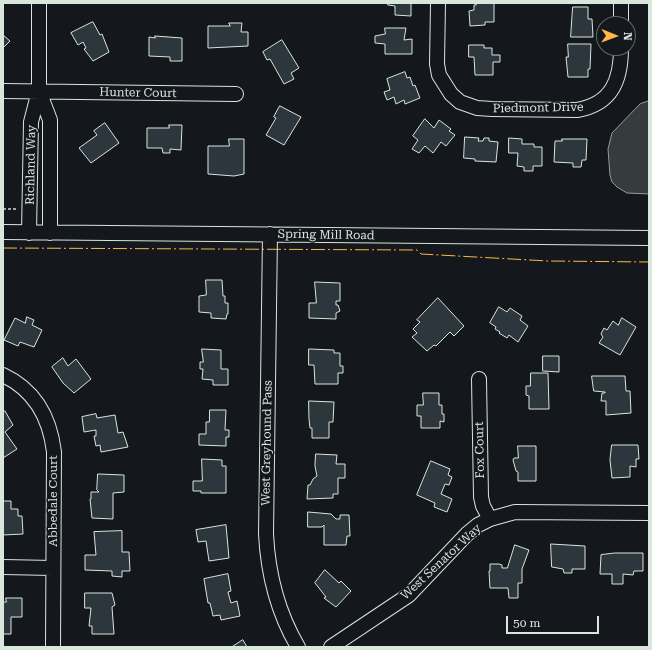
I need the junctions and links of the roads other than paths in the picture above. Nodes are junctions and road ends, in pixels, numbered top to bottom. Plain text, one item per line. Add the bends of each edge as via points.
1 (40, 3) edge
2 (438, 3) edge
3 (621, 3) edge
4 (621, 16) edge
5 (621, 56) edge
6 (3, 91) edge
7 (39, 91) junction
8 (236, 94) dead end
9 (3, 232) edge
10 (29, 233) junction
11 (50, 233) junction
12 (270, 234) junction
13 (649, 238) edge
14 (3, 375) edge
15 (479, 379) dead end
16 (649, 513) edge
17 (490, 519) junction
18 (3, 567) edge
19 (53, 568) junction
20 (53, 647) edge
21 (298, 647) edge
22 (331, 647) edge

1 - 7 street, Richland Way
2 - 5 street, Piedmont Drive via 439,75 451,94 463,103 477,108 590,108 600,102 616,82
3 - 4 street
6 - 7 street, Hunter Court
7 - 8 street, Hunter Court
7 - 10 street, Richland Way via 31,122
7 - 11 street via 50,120
9 - 10 street, Spring Mill Road
10 - 11 street, Spring Mill Road
11 - 12 street, Spring Mill Road
12 - 13 street, Spring Mill Road
12 - 21 street, West Greyhound Pass via 267,557 278,602
14 - 19 street, Abbedale Court via 22,386 33,397 42,410 52,437
15 - 17 street, Fox Court via 481,498 482,506
16 - 17 street, West Senator Way via 515,512
17 - 22 street, West Senator Way via 467,534 409,595
18 - 19 street
19 - 20 street, Abbedale Court

